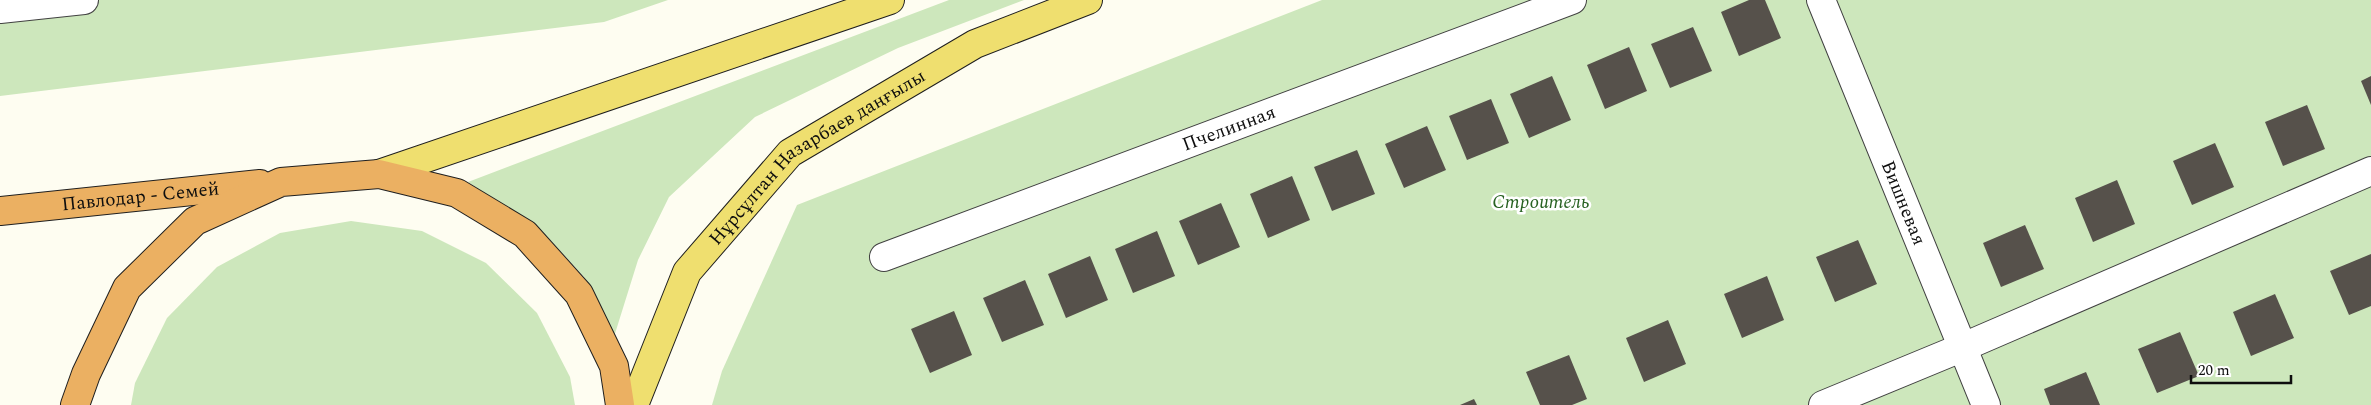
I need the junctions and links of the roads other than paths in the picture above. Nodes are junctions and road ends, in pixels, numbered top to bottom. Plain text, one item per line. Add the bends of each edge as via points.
1 (84, 0) edge
2 (890, 0) edge
3 (1088, 0) edge
4 (1572, 0) edge
5 (1821, 0) edge
6 (0, 9) edge
7 (2371, 171) edge
8 (379, 174) junction
9 (281, 182) junction
10 (0, 211) edge
11 (884, 257) dead end
12 (1961, 348) junction
13 (75, 405) edge
14 (620, 405) edge
15 (634, 405) edge
16 (1823, 405) edge
17 (1986, 405) edge

1 - 6 street
2 - 8 main road
3 - 15 main road, Нұрсұлтан Назарбаев даңғылы via 975,44 790,153 687,272
4 - 11 street, Пчелинная
5 - 12 street, Вишневая
7 - 12 street
8 - 9 highway, Павлодар - Семей
8 - 14 highway, Павлодар - Семей via 457,194 525,234 579,294 614,366
9 - 10 highway, Павлодар - Семей
9 - 13 highway via 195,222 127,288 86,374
12 - 16 street
12 - 17 street, Вишневая

